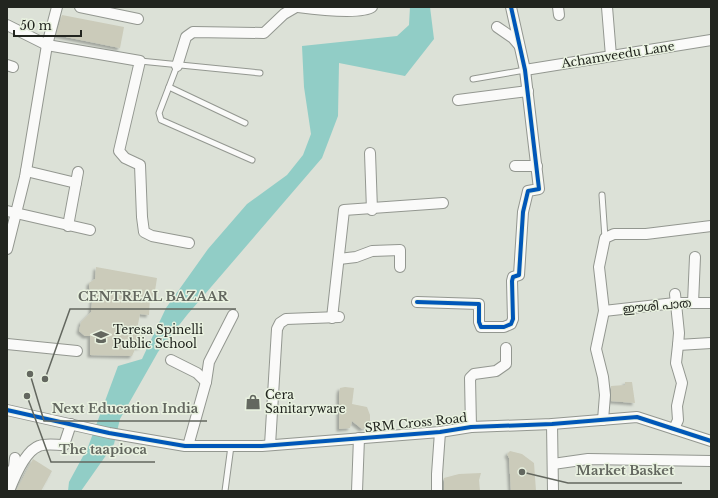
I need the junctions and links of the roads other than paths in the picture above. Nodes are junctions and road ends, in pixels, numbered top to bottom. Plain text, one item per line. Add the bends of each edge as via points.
1 (57, 7) edge
2 (80, 7) edge
3 (297, 7) edge
4 (372, 7) edge
5 (511, 7) edge
6 (607, 7) edge
7 (138, 19) dead end
8 (7, 25) edge
9 (497, 27) dead end
10 (711, 40) edge
11 (47, 45) junction
12 (520, 46) junction
13 (611, 56) junction
14 (140, 61) junction
15 (177, 66) junction
16 (525, 70) junction
17 (260, 73) dead end
18 (473, 79) dead end
19 (169, 87) junction
20 (528, 91) junction
21 (458, 100) dead end
22 (245, 123) dead end
23 (370, 153) dead end
24 (252, 160) dead end
25 (515, 166) dead end
26 (537, 166) junction
27 (26, 171) junction
28 (78, 172) dead end
29 (76, 183) junction
30 (602, 195) dead end
31 (443, 203) dead end
32 (372, 210) junction
33 (11, 213) edge
34 (68, 226) junction
35 (711, 226) edge
36 (90, 230) dead end
37 (605, 238) junction
38 (189, 243) dead end
39 (7, 249) edge
40 (695, 257) dead end
41 (339, 259) junction
42 (400, 267) dead end
43 (675, 298) junction
44 (417, 302) dead end
45 (693, 303) junction
46 (711, 303) edge
47 (604, 311) junction
48 (233, 315) dead end
49 (711, 342) edge
50 (7, 344) edge
51 (678, 345) junction
52 (506, 348) dead end
53 (77, 351) dead end
54 (171, 360) dead end
55 (206, 382) junction
56 (7, 410) edge
57 (603, 420) junction
58 (71, 424) junction
59 (552, 424) junction
60 (471, 427) junction
61 (674, 429) junction
62 (440, 432) junction
63 (358, 438) junction
64 (711, 441) edge
65 (270, 445) junction
66 (188, 446) junction
67 (231, 446) junction
68 (15, 458) dead end
69 (711, 461) edge
70 (553, 464) junction
71 (7, 482) edge
72 (10, 491) edge
73 (225, 491) edge
74 (356, 491) edge
75 (437, 491) edge
76 (553, 491) edge

1 - 11 street
2 - 7 street
3 - 4 street via 355,11
3 - 15 street via 284,14 264,33 193,32 186,38
5 - 12 street
6 - 13 street
8 - 11 street
9 - 12 street
10 - 13 street, Achamveedu Lane
11 - 14 street
11 - 27 street
12 - 16 street
13 - 16 street, Achamveedu Lane
14 - 15 lane
14 - 38 street via 119,151 125,158 140,165 144,232
15 - 17 lane
15 - 19 lane
16 - 18 lane
16 - 20 street
19 - 22 lane
19 - 24 lane via 159,113 161,120
20 - 21 street
20 - 26 street
23 - 32 street
25 - 26 street
26 - 44 street via 539,189 528,191 523,212 519,275 513,277 512,282 511,324 504,327 481,327 479,304
27 - 29 street
27 - 33 street
28 - 29 street
29 - 34 street
30 - 37 lane
31 - 32 street
32 - 41 street via 344,210
33 - 34 street
33 - 39 street
34 - 36 street
35 - 37 street via 646,234 614,234
37 - 47 street via 599,267
40 - 45 street
41 - 42 street via 356,257 372,251 400,250
41 - 65 street via 336,318 286,319 277,329
43 - 45 street, ഈശി പാത
43 - 47 street, ഈശി പാത
43 - 51 street
45 - 46 street, ഈശി പാത
47 - 57 street via 596,349 605,395
48 - 55 street via 209,362
49 - 51 street
50 - 53 street
51 - 61 street via 676,363 682,383 677,406 678,420
52 - 60 street via 506,364 496,371 474,374 470,378
54 - 55 street via 197,373
55 - 66 street
56 - 58 street, SRM Cross Road
57 - 59 street, SRM Cross Road
57 - 61 street, SRM Cross Road via 637,417
58 - 66 street, SRM Cross Road
58 - 72 street via 64,445 42,445 32,451 23,462
59 - 60 street, SRM Cross Road
59 - 70 street
60 - 62 street, SRM Cross Road
61 - 64 street, SRM Cross Road
62 - 63 street, SRM Cross Road
62 - 75 street
63 - 65 street, SRM Cross Road
63 - 74 street
65 - 67 street, SRM Cross Road
66 - 67 street, SRM Cross Road
67 - 73 lane
68 - 71 street
69 - 70 street via 588,459
70 - 76 street

